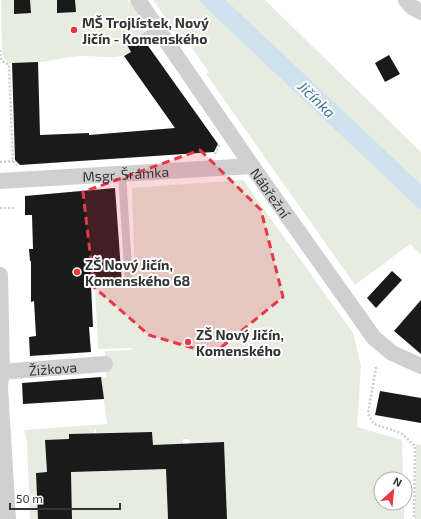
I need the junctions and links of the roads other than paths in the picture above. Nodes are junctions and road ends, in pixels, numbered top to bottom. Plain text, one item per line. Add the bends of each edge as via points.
1 (138, 0) edge
2 (406, 0) edge
3 (421, 12) edge
4 (157, 28) junction
5 (142, 40) dead end
6 (252, 166) junction
7 (122, 174) junction
8 (0, 181) edge
9 (0, 275) edge
10 (130, 283) dead end
11 (105, 364) dead end
12 (421, 366) edge
13 (1, 379) edge
14 (8, 519) edge

1 - 4 street, Nábřežní
2 - 3 street
4 - 5 lane
4 - 6 street, Nábřežní
6 - 7 street, Msgr. Šrámka
6 - 12 street, Nábřežní via 374,338 392,353
7 - 8 street, Msgr. Šrámka
7 - 10 lane
9 - 13 street
11 - 13 street, Žižkova
13 - 14 street

